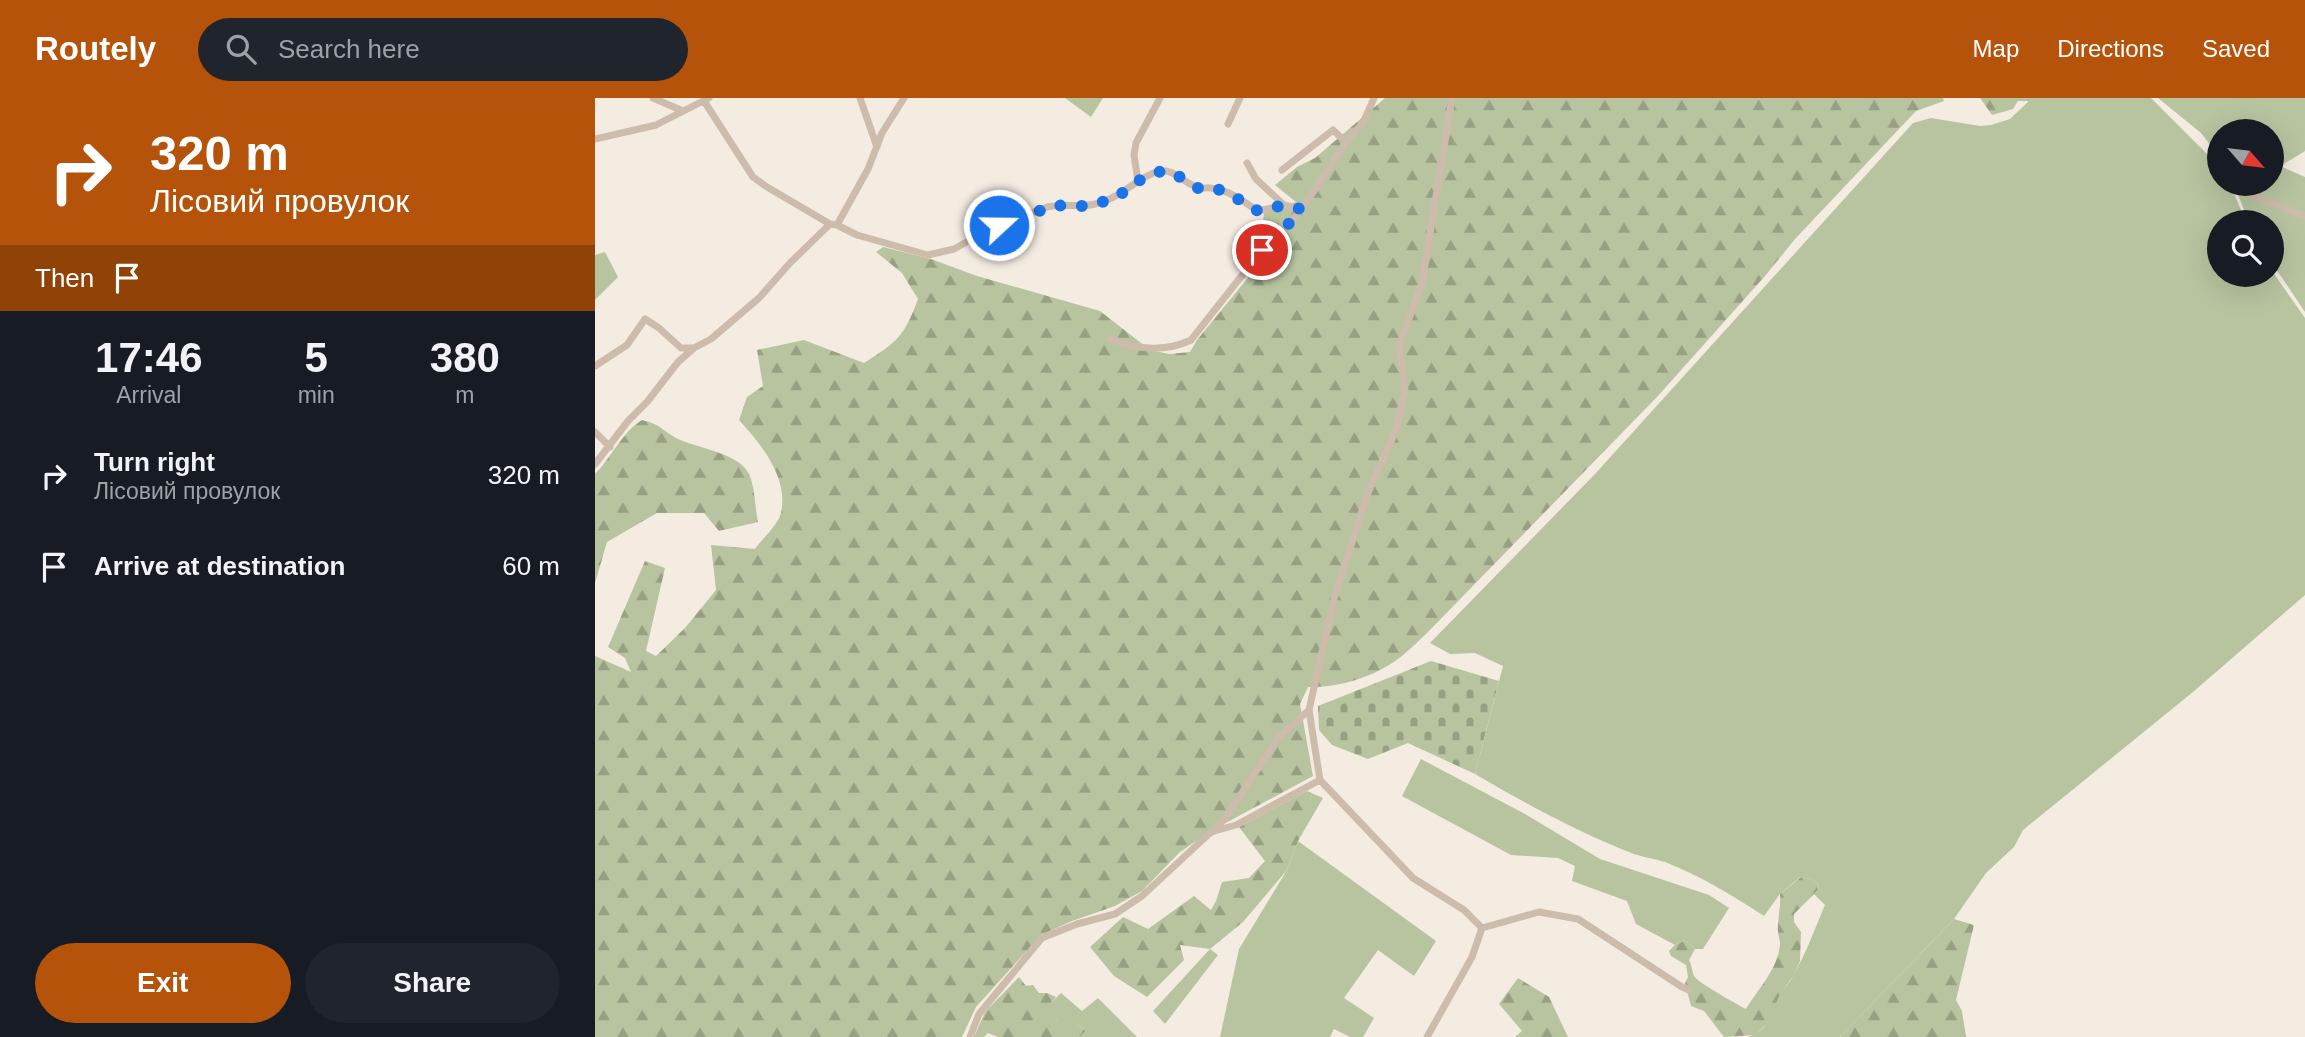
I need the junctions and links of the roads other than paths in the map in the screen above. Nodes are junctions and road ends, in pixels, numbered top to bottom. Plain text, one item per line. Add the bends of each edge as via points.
1 (653, 98) edge
2 (860, 98) edge
3 (904, 98) edge
4 (1160, 98) edge
5 (1240, 98) edge
6 (1374, 98) edge
7 (1452, 98) edge
8 (707, 100) edge
9 (684, 111) junction
10 (1228, 124) dead end
11 (595, 139) edge
12 (1346, 142) junction
13 (877, 148) junction
14 (1247, 163) dead end
15 (1282, 170) dead end
16 (1138, 181) junction
17 (2255, 196) edge
18 (1284, 205) junction
19 (1301, 209) junction
20 (2305, 216) edge
21 (833, 225) junction
22 (1111, 338) dead end
23 (694, 348) junction
24 (595, 366) edge
25 (595, 432) edge
26 (610, 447) junction
27 (595, 464) edge
28 (1309, 710) junction
29 (1320, 780) junction
30 (1212, 832) junction
31 (1482, 928) junction
32 (1689, 990) dead end
33 (970, 1037) edge
34 (1427, 1037) edge

1 - 9 street
2 - 13 street
3 - 13 street
4 - 16 street via 1136,143 1133,155
5 - 10 street
6 - 12 street via 1363,123
7 - 28 street via 1422,283 1399,346 1405,390 1396,430 1367,495 1334,599
8 - 9 street
8 - 21 street via 753,177
9 - 11 street via 656,125
12 - 15 street via 1333,130
12 - 19 street
13 - 21 street
14 - 18 street via 1256,179
16 - 18 street via 1170,171 1198,188 1228,193 1258,211
16 - 21 street via 1117,197 1093,205 1047,207 954,249 928,255
17 - 20 street
18 - 19 street
19 - 22 street via 1262,250 1191,340 1179,346 1150,348 1128,346
21 - 23 street via 759,298
23 - 24 street via 681,348 645,319 627,345
23 - 26 street
25 - 26 street
26 - 27 street
28 - 29 street
28 - 30 street via 1278,738
29 - 30 street via 1236,825
29 - 31 street via 1413,877 1464,910
30 - 33 street via 1142,896 1115,914 1042,938 979,1014
31 - 32 street via 1539,912 1578,919
31 - 34 street via 1472,957

